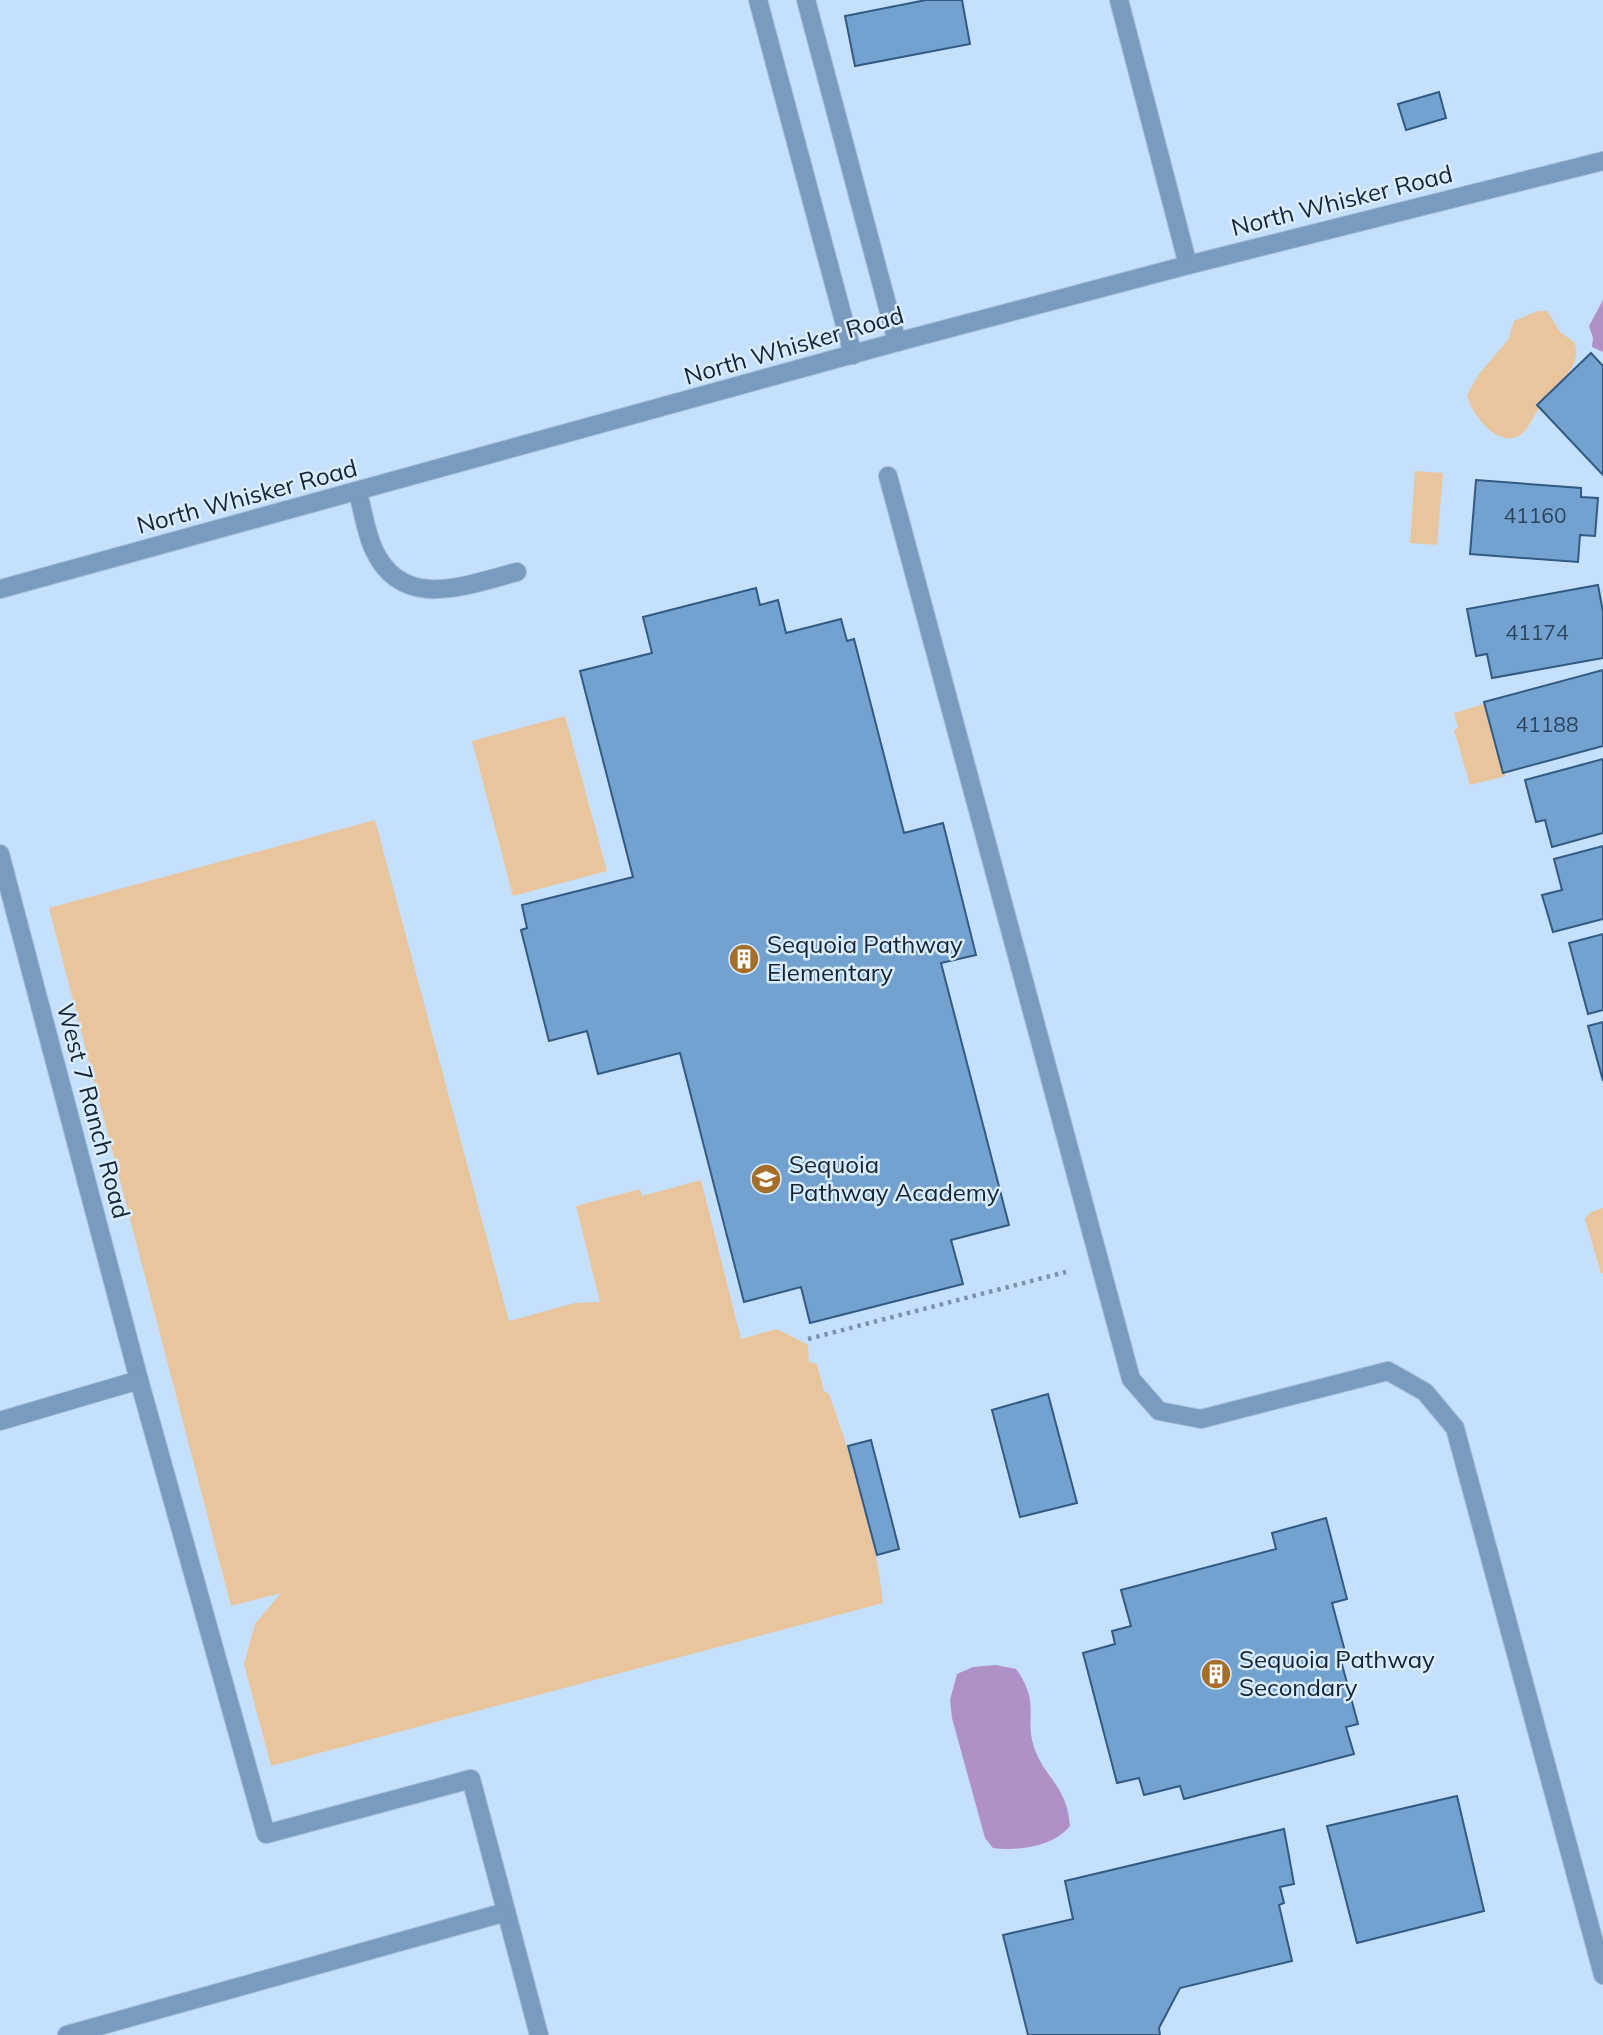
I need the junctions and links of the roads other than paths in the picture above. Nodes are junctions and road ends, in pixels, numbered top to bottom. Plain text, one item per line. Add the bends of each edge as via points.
1 (758, 0) edge
2 (806, 0) edge
3 (1119, 0) edge
4 (1603, 161) edge
5 (1188, 265) junction
6 (897, 342) junction
7 (853, 355) junction
8 (888, 476) dead end
9 (358, 493) junction
10 (517, 572) dead end
11 (0, 589) edge
12 (0, 854) edge
13 (139, 1380) junction
14 (0, 1421) edge
15 (506, 1912) junction
16 (1603, 1975) edge
17 (67, 2035) edge
18 (539, 2035) edge

1 - 7 street
2 - 6 street
3 - 5 street
4 - 5 street, North Whisker Road
5 - 6 street, North Whisker Road
6 - 7 street, North Whisker Road
7 - 9 street, North Whisker Road
8 - 16 street via 1131,1379 1159,1411 1201,1419 1388,1371 1425,1392 1455,1428
9 - 10 street via 374,550 393,578 423,591 456,588
9 - 11 street, North Whisker Road
12 - 13 street, West 7 Ranch Road
13 - 14 street
13 - 15 street, West 7 Ranch Road via 266,1834 471,1779
15 - 17 street
15 - 18 street

